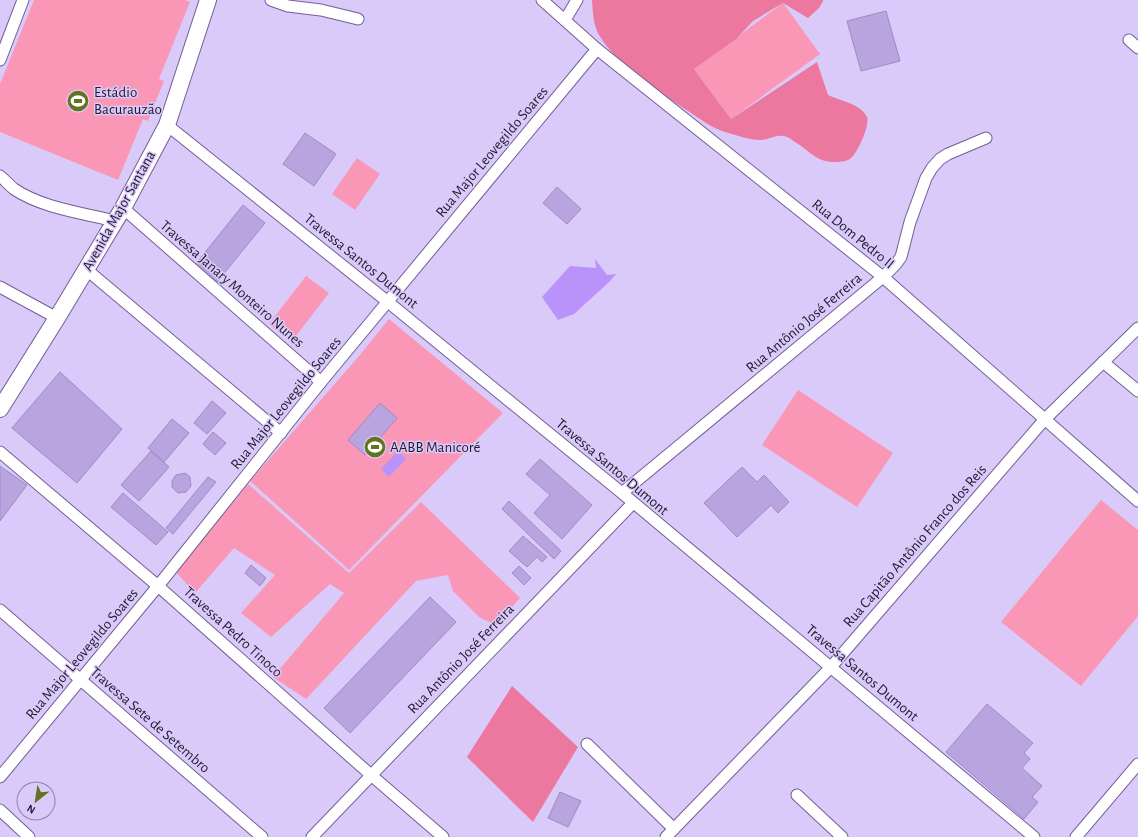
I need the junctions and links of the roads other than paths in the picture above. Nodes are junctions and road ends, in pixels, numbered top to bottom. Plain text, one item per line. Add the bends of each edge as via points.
1 (23, 0) edge
2 (208, 0) edge
3 (271, 0) edge
4 (542, 0) edge
5 (577, 0) edge
6 (358, 18) dead end
7 (565, 20) junction
8 (1129, 40) dead end
9 (1138, 48) edge
10 (598, 49) junction
11 (0, 60) edge
12 (167, 125) junction
13 (986, 138) dead end
14 (0, 176) edge
15 (119, 215) junction
16 (87, 270) junction
17 (883, 277) junction
18 (0, 287) edge
19 (388, 302) junction
20 (57, 318) junction
21 (1138, 328) edge
22 (1104, 362) junction
23 (321, 382) junction
24 (1138, 391) edge
25 (0, 408) edge
26 (1045, 419) junction
27 (281, 433) junction
28 (0, 452) edge
29 (622, 493) junction
30 (1138, 500) edge
31 (633, 503) junction
32 (158, 586) junction
33 (0, 610) edge
34 (831, 667) junction
35 (80, 679) junction
36 (587, 744) dead end
37 (1138, 764) edge
38 (371, 775) junction
39 (0, 777) edge
40 (797, 795) dead end
41 (0, 810) edge
42 (674, 829) junction
43 (29, 837) edge
44 (262, 837) edge
45 (312, 837) edge
46 (443, 837) edge
47 (666, 837) edge
48 (842, 837) edge
49 (1034, 837) edge
50 (1076, 837) edge

1 - 11 street
2 - 12 street, Avenida Major Santana
3 - 6 street via 288,6
4 - 7 street, Rua Dom Pedro II
5 - 7 street
7 - 10 street, Rua Dom Pedro II
8 - 9 street
10 - 17 street, Rua Dom Pedro II
10 - 19 street, Rua Major Leovegildo Soares
12 - 15 street, Avenida Major Santana
12 - 19 street, Travessa Santos Dumont
13 - 17 street, Rua Antônio José Ferreira via 948,154 932,168 910,222 901,257
14 - 15 street via 15,189 36,200 58,207
15 - 16 street, Avenida Major Santana
15 - 23 street, Travessa Janary Monteiro Nunes
16 - 20 street, Avenida Major Santana
16 - 27 street
17 - 26 street, Rua Dom Pedro II
17 - 29 street, Rua Antônio José Ferreira
18 - 20 street
19 - 23 street, Rua Major Leovegildo Soares
19 - 29 street, Travessa Santos Dumont
20 - 25 street, Avenida Major Santana
21 - 22 street, Rua Capitão Antônio Franco dos Reis
22 - 24 street
22 - 26 street, Rua Capitão Antônio Franco dos Reis
23 - 27 street, Rua Major Leovegildo Soares
26 - 30 street, Rua Dom Pedro II
26 - 34 street, Rua Capitão Antônio Franco dos Reis
27 - 32 street, Rua Major Leovegildo Soares
28 - 32 street, Travessa Pedro Tinoco
29 - 31 street, Travessa Santos Dumont
31 - 34 street, Travessa Santos Dumont
31 - 38 street, Rua Antônio José Ferreira
32 - 35 street, Rua Major Leovegildo Soares
32 - 38 street, Travessa Pedro Tinoco
33 - 35 street, Travessa Sete de Setembro
34 - 42 street, Rua Capitão Antônio Franco dos Reis
34 - 49 street, Travessa Santos Dumont
35 - 39 street, Rua Major Leovegildo Soares
35 - 44 street, Travessa Sete de Setembro
36 - 42 street
37 - 50 street
38 - 45 street, Rua Antônio José Ferreira
38 - 46 street, Travessa Pedro Tinoco
40 - 48 street
41 - 43 street
42 - 47 street, Rua Capitão Antônio Franco dos Reis

